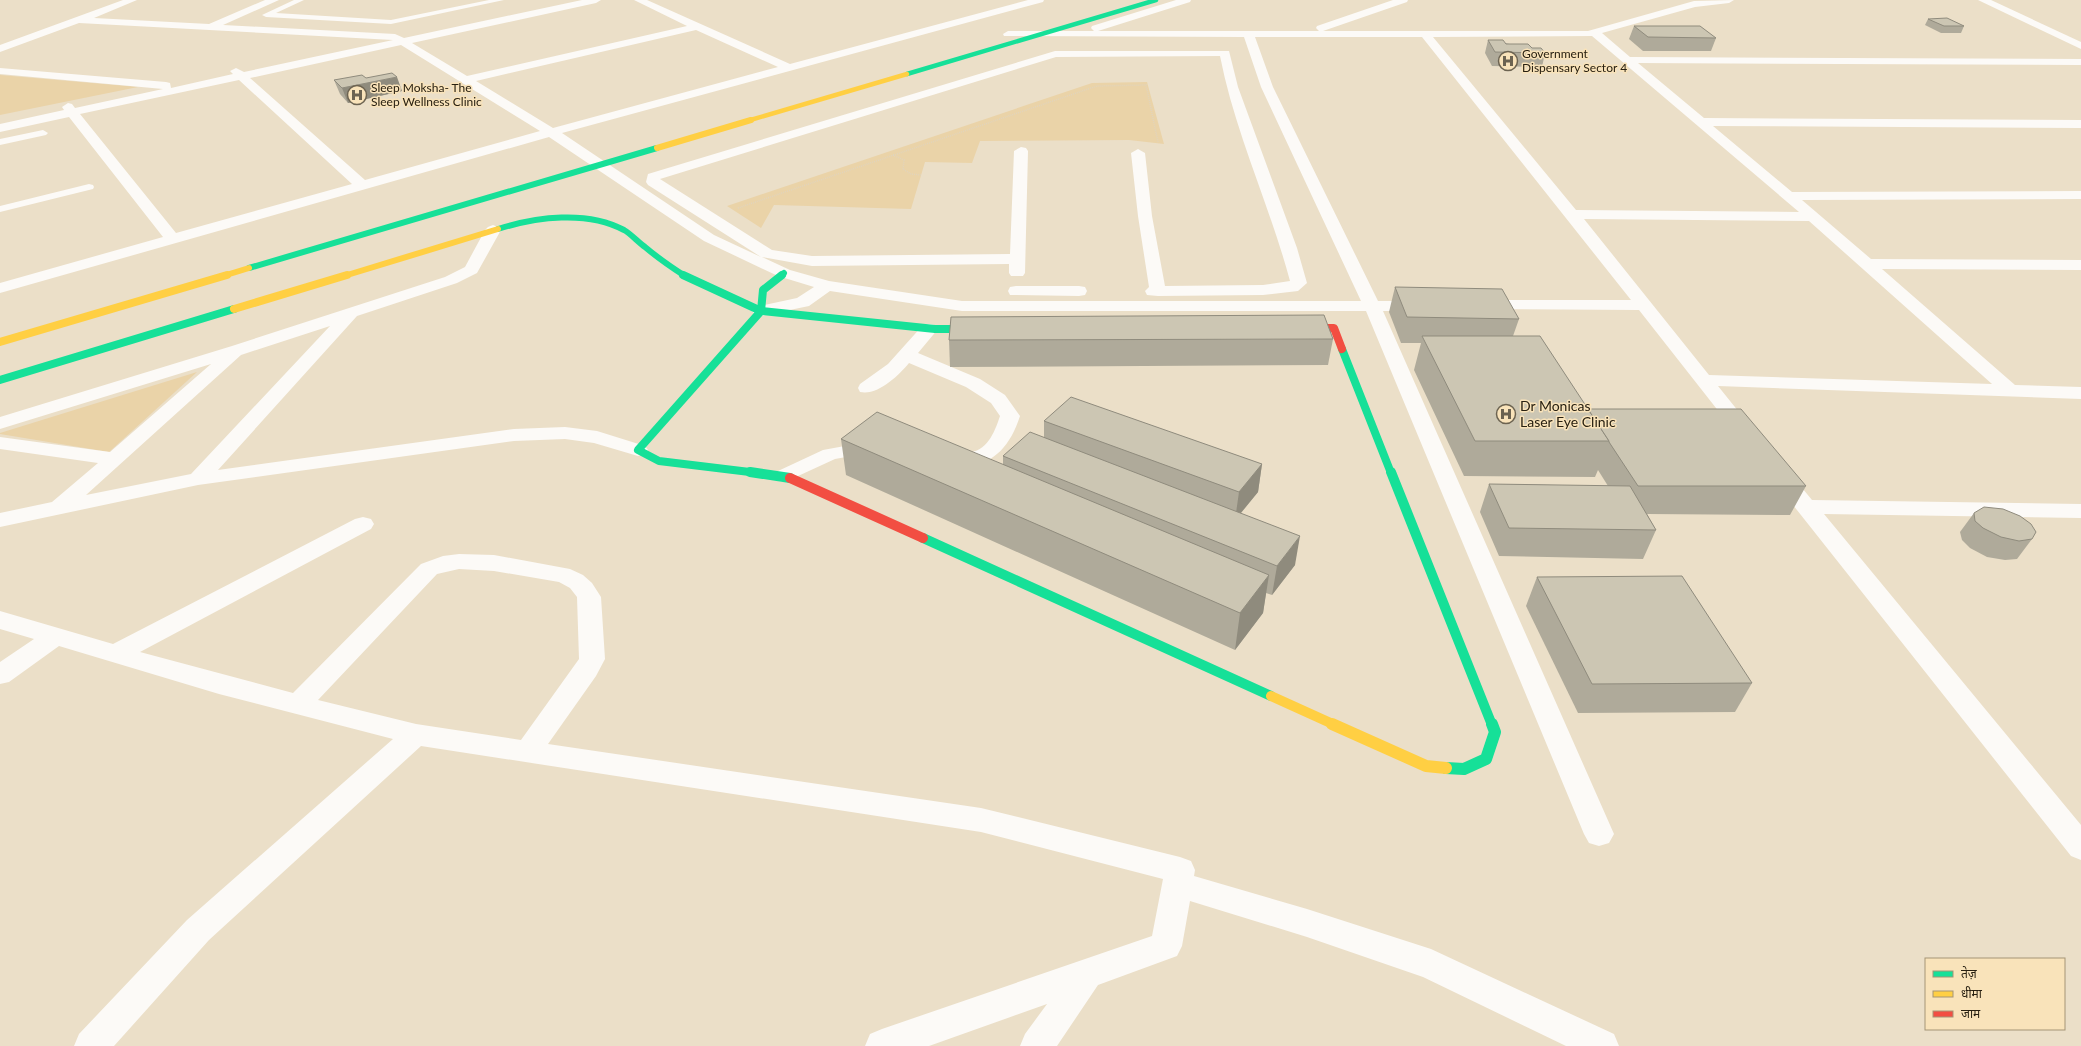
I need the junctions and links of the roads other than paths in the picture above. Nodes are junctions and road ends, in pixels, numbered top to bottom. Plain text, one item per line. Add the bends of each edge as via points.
1 (132, 0) edge
2 (274, 0) edge
3 (300, 0) edge
4 (500, 0) edge
5 (568, 0) edge
6 (596, 0) edge
7 (639, 0) edge
8 (1040, 0) edge
9 (1129, 0) edge
10 (1156, 0) edge
11 (1186, 0) edge
12 (1403, 0) edge
13 (1668, 0) edge
14 (1729, 0) edge
15 (1982, 0) edge
16 (1679, 8) junction
17 (78, 20) junction
18 (326, 20) junction
19 (699, 26) junction
20 (208, 27) junction
21 (302, 32) junction
22 (1594, 32) junction
23 (1008, 34) junction
24 (1044, 34) junction
25 (1076, 34) junction
26 (1304, 34) junction
27 (1425, 34) junction
28 (1249, 35) junction
29 (399, 39) junction
30 (2081, 46) edge
31 (0, 49) edge
32 (1626, 60) junction
33 (2081, 62) edge
34 (789, 68) junction
35 (0, 71) edge
36 (239, 74) junction
37 (466, 80) junction
38 (167, 86) junction
39 (1249, 87) junction
40 (70, 110) junction
41 (0, 122) edge
42 (1699, 122) junction
43 (2080, 125) edge
44 (0, 128) edge
45 (551, 132) junction
46 (43, 133) dead end
47 (0, 142) edge
48 (1021, 151) dead end
49 (1138, 153) dead end
50 (596, 162) junction
51 (363, 186) junction
52 (89, 187) dead end
53 (1788, 196) junction
54 (2081, 196) edge
55 (0, 209) edge
56 (410, 210) dead end
57 (1572, 214) junction
58 (1813, 217) junction
59 (493, 230) junction
60 (172, 239) junction
61 (1017, 259) junction
62 (1866, 264) junction
63 (2081, 265) edge
64 (784, 273) junction
65 (827, 286) junction
66 (0, 288) edge
67 (1016, 291) junction
68 (1095, 291) dead end
69 (1142, 291) dead end
70 (1158, 291) junction
71 (1643, 305) junction
72 (1016, 306) junction
73 (1372, 306) junction
74 (1436, 306) edge
75 (1468, 306) edge
76 (761, 310) junction
77 (352, 312) junction
78 (1294, 328) edge
79 (929, 329) junction
80 (991, 329) edge
81 (0, 342) edge
82 (238, 350) junction
83 (906, 355) junction
84 (0, 380) edge
85 (1704, 380) junction
86 (867, 388) dead end
87 (2012, 392) junction
88 (2081, 393) edge
89 (0, 422) edge
90 (0, 443) edge
91 (891, 445) edge
92 (638, 450) junction
93 (934, 457) edge
94 (115, 459) junction
95 (784, 476) junction
96 (198, 479) junction
97 (1806, 507) junction
98 (58, 509) junction
99 (2081, 511) edge
100 (0, 520) edge
101 (363, 524) dead end
102 (0, 620) edge
103 (56, 636) junction
104 (116, 654) junction
105 (0, 674) edge
106 (298, 704) junction
107 (416, 735) junction
108 (527, 752) junction
109 (1599, 834) dead end
110 (2081, 847) edge
111 (1177, 884) junction
112 (1086, 975) junction
113 (91, 1046) edge
114 (882, 1046) edge
115 (1037, 1046) edge
116 (1602, 1046) edge

1 - 17 street
2 - 20 street
3 - 18 lane via 266,15
4 - 18 lane via 391,22
5 - 29 street
6 - 29 street
7 - 19 street
8 - 34 street
9 - 23 street
10 - 24 street
11 - 25 street
12 - 26 street
13 - 16 street
14 - 16 street
15 - 30 street
16 - 22 street
17 - 20 street
17 - 31 street
18 - 21 lane
19 - 34 street
19 - 37 street
20 - 21 street
21 - 29 street
22 - 27 street
22 - 32 street
23 - 24 street
23 - 50 street
24 - 25 street
24 - 50 street
25 - 28 street
26 - 27 street
26 - 28 street
27 - 57 street
28 - 39 street
29 - 36 street
29 - 37 street
32 - 33 street
32 - 42 street
34 - 45 street
35 - 38 street
36 - 38 street
36 - 40 street
36 - 51 street
37 - 45 street
38 - 40 street
39 - 61 street via 1225,53 1055,54 653,177 653,182 767,254 812,261
39 - 70 street via 1299,283 1292,287 1263,290
39 - 73 street
40 - 41 street
40 - 44 street
40 - 60 street
42 - 43 street
42 - 53 street
45 - 50 street
45 - 51 street
46 - 47 lane
48 - 61 street
49 - 70 street via 1145,216
50 - 56 street
50 - 64 street via 709,238
50 - 81 street
51 - 60 street
52 - 55 lane
53 - 54 street
53 - 58 street
57 - 58 street
57 - 71 street
58 - 62 street
59 - 76 street via 520,222 552,217 609,223 637,240 667,265 740,303
59 - 77 street via 471,270 451,280
59 - 84 street
60 - 66 street
61 - 67 street
62 - 63 street
62 - 87 street
64 - 65 street
64 - 76 street via 763,290
65 - 72 street via 962,306
65 - 76 street via 803,302
67 - 68 street
67 - 72 street
69 - 70 street
71 - 75 street
71 - 85 street
72 - 73 street
73 - 74 street
73 - 109 street
76 - 79 street
76 - 92 street
77 - 82 street
77 - 96 street
78 - 95 street via 1334,328 1495,732 1486,759 1464,769 1426,766
79 - 80 street
79 - 83 street
82 - 89 street
82 - 94 street
83 - 86 street via 895,368
83 - 93 street via 973,383 998,399 1010,416 1005,434 991,452 970,461
85 - 87 street
85 - 97 street
87 - 88 street
90 - 94 street
91 - 95 street via 862,447 830,454
92 - 95 street via 659,461
92 - 96 street via 597,437 565,434 514,435
94 - 98 street
96 - 98 street
97 - 99 street
97 - 110 street
98 - 100 street
101 - 104 street
102 - 103 street
103 - 104 street
103 - 105 street
104 - 106 street
106 - 107 street
106 - 108 street via 428,569 439,563 474,561 562,575 573,578 585,588 589,596 592,659
107 - 108 street
107 - 113 street via 198,930
108 - 111 street via 981,820 1180,870
111 - 112 street via 1166,946
111 - 116 street via 1431,964
112 - 114 street
112 - 115 street

